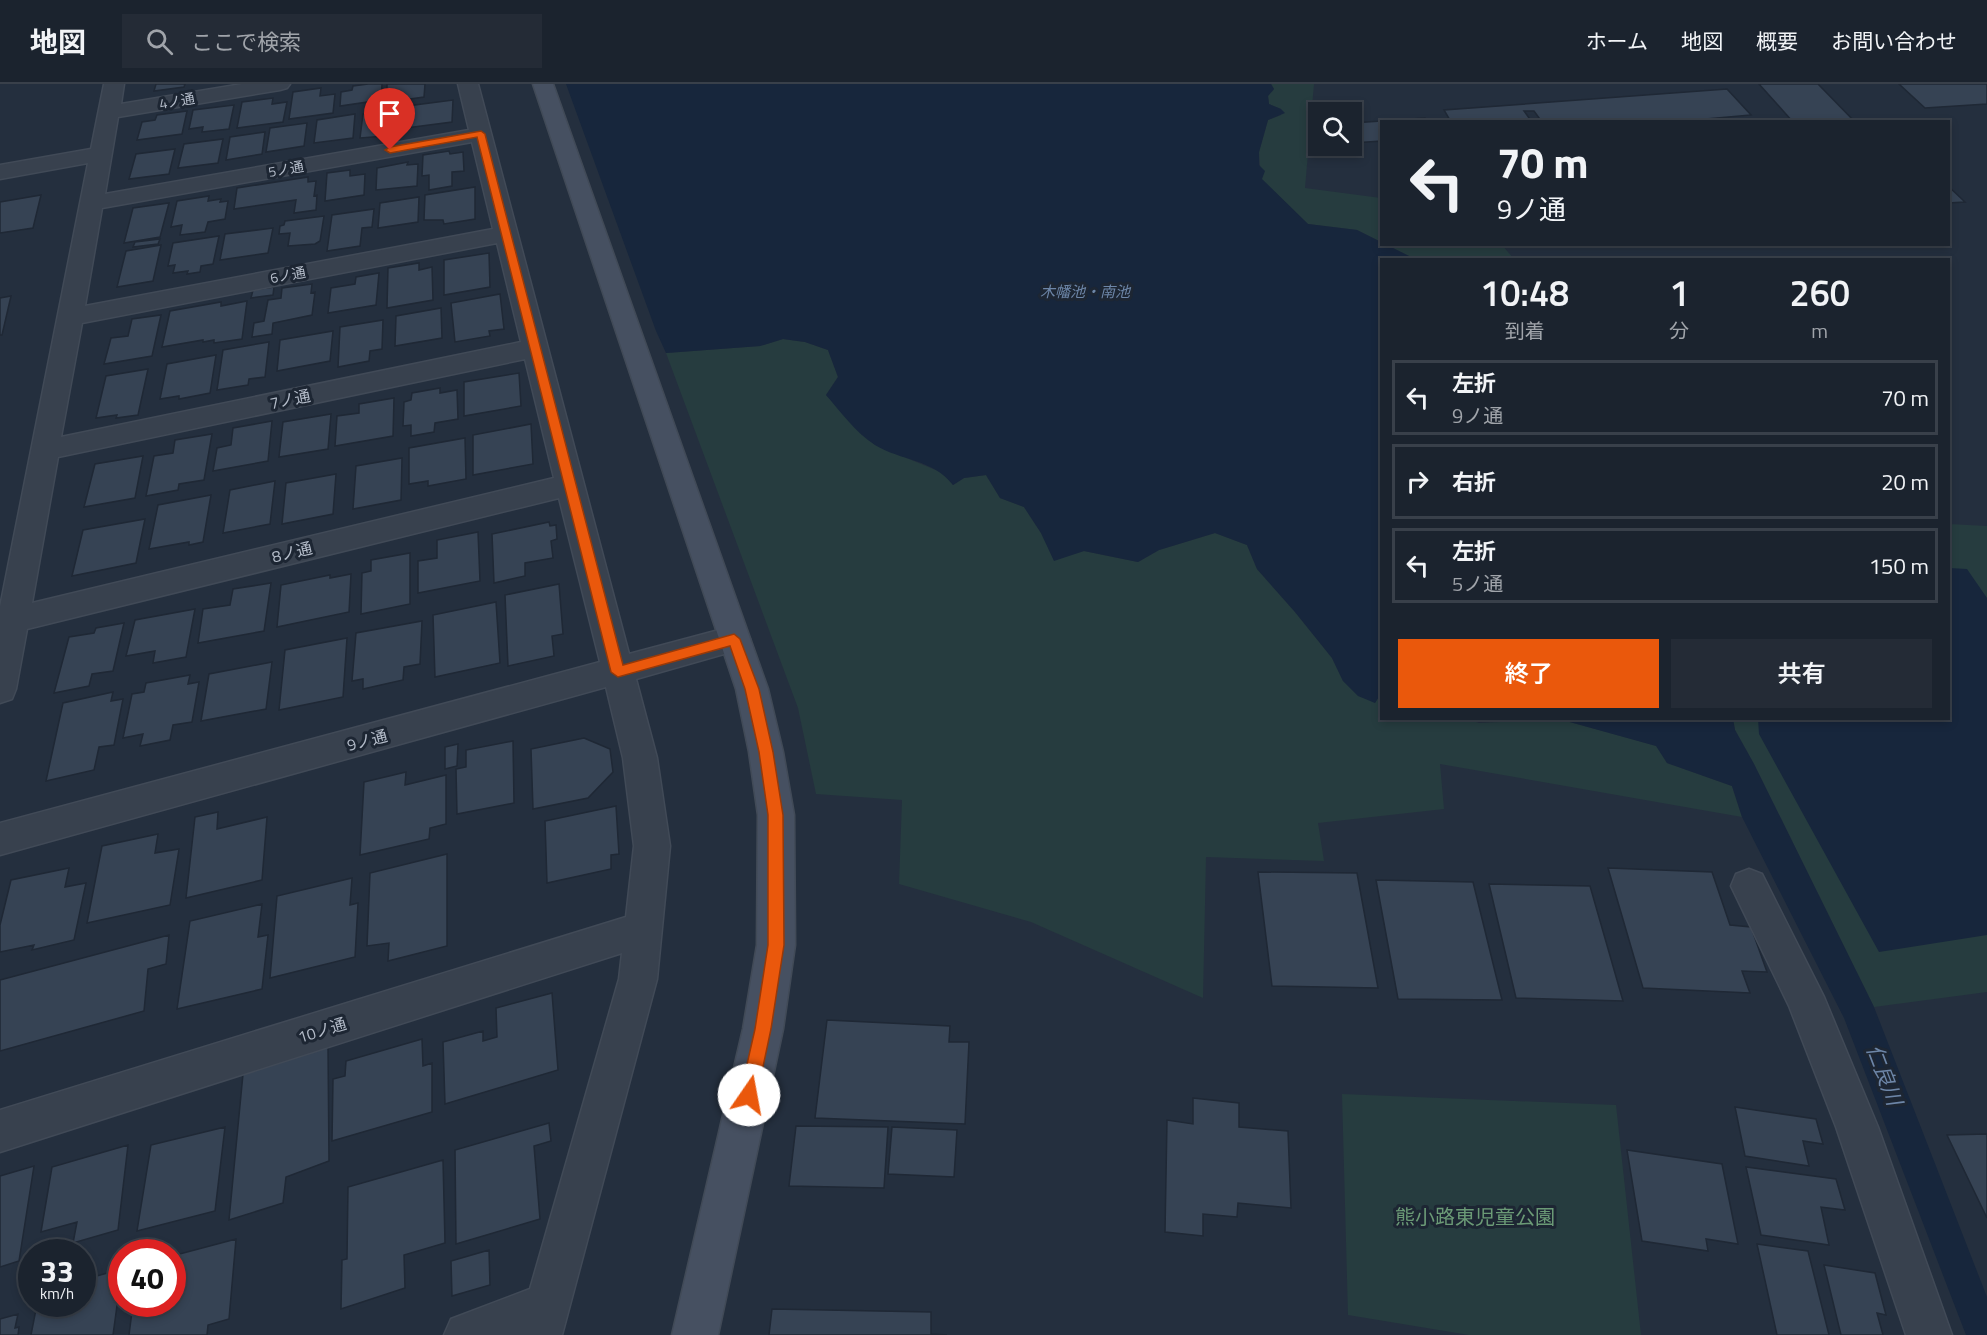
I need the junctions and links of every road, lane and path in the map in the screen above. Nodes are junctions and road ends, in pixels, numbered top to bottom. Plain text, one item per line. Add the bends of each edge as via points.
1 (114, 84) edge
2 (280, 84) edge
3 (468, 84) edge
4 (543, 84) edge
5 (109, 112) junction
6 (481, 134) junction
7 (101, 154) junction
8 (0, 172) edge
9 (92, 203) junction
10 (506, 234) junction
11 (70, 316) junction
12 (535, 348) junction
13 (45, 450) junction
14 (570, 485) junction
15 (13, 620) junction
16 (734, 639) junction
17 (618, 672) junction
18 (0, 689) edge
19 (0, 839) edge
20 (1749, 886) dead end
21 (643, 929) junction
22 (0, 1131) edge
23 (543, 1320) edge
24 (467, 1335) edge
25 (695, 1335) edge
26 (1929, 1335) edge

1 - 5 street
2 - 5 street, 4ノ通
3 - 6 street
4 - 16 street
5 - 7 street
6 - 9 street, 5ノ通
6 - 10 street
7 - 8 street
7 - 9 street
9 - 11 street
10 - 11 street, 6ノ通
10 - 12 street
11 - 13 street
12 - 13 street, 7ノ通
12 - 14 street
13 - 15 street
14 - 15 street, 8ノ通
14 - 17 street
15 - 18 street
16 - 17 street, 9ノ通
16 - 25 street via 752,689 776,815 776,945 763,1029
17 - 19 street, 9ノ通
17 - 21 street via 640,758 652,846
20 - 26 street via 1805,997 1857,1127
21 - 22 street, 10ノ通
21 - 23 street via 638,979
23 - 24 street

